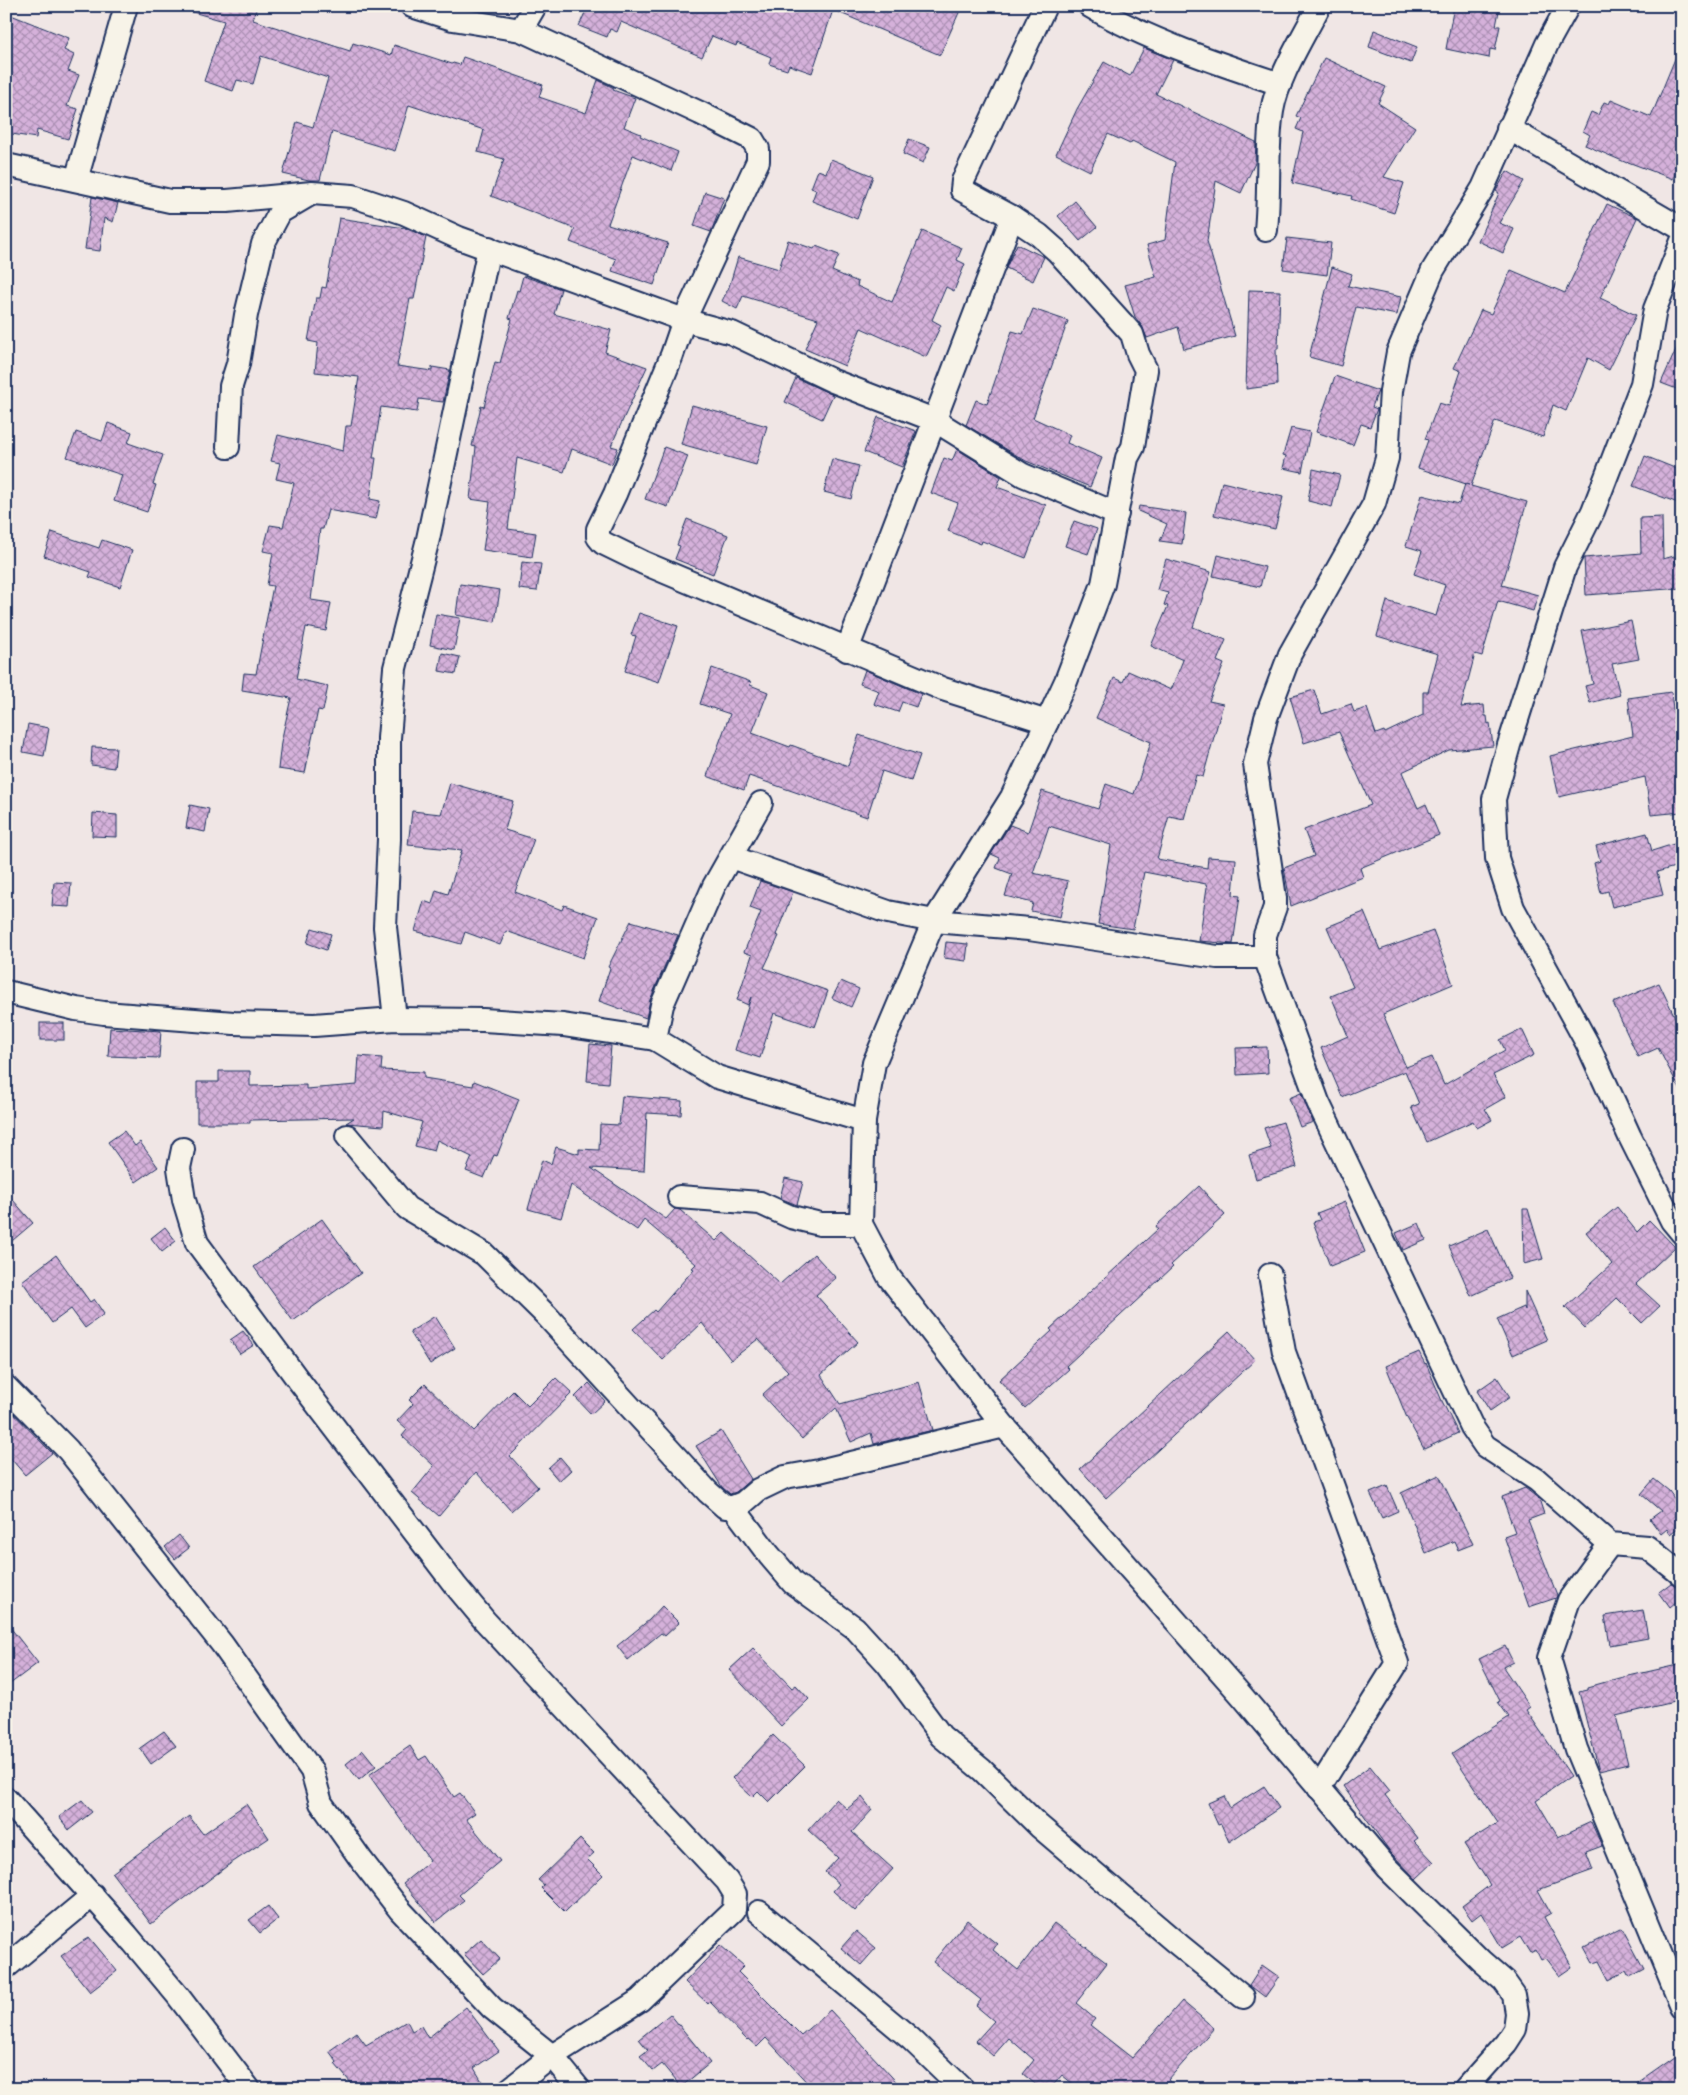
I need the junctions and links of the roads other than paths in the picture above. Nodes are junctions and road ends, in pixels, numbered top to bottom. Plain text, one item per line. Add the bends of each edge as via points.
1 (126, 6) edge
2 (412, 6) edge
3 (535, 6) edge
4 (1045, 6) edge
5 (1090, 6) edge
6 (1319, 6) edge
7 (1568, 6) edge
8 (521, 30) junction
9 (1280, 84) junction
10 (1508, 128) junction
11 (6, 165) edge
12 (76, 180) junction
13 (312, 193) junction
14 (1012, 217) junction
15 (1682, 229) edge
16 (1266, 230) dead end
17 (1682, 241) edge
18 (490, 248) junction
19 (684, 320) junction
20 (934, 420) junction
21 (228, 447) dead end
22 (1117, 514) junction
23 (847, 650) junction
24 (1047, 722) junction
25 (761, 803) dead end
26 (731, 857) junction
27 (934, 921) junction
28 (1265, 957) junction
29 (6, 992) edge
30 (395, 1019) junction
31 (655, 1039) junction
32 (864, 1121) junction
33 (347, 1136) dead end
34 (183, 1149) dead end
35 (679, 1197) dead end
36 (861, 1224) junction
37 (1682, 1233) edge
38 (1270, 1275) dead end
39 (6, 1387) edge
40 (1004, 1426) junction
41 (733, 1507) junction
42 (1610, 1544) junction
43 (1682, 1576) edge
44 (1319, 1788) junction
45 (6, 1799) edge
46 (92, 1895) junction
47 (759, 1912) dead end
48 (6, 1967) edge
49 (1243, 1997) dead end
50 (1682, 2006) edge
51 (552, 2056) junction
52 (249, 2089) edge
53 (510, 2089) edge
54 (579, 2089) edge
55 (963, 2089) edge
56 (1465, 2089) edge

1 - 12 street
2 - 8 street via 453,18
3 - 8 street
4 - 14 street via 963,181 962,190
5 - 9 street via 1150,35
6 - 9 street
7 - 10 street via 1546,44
8 - 19 street via 700,113 752,139 758,148 758,161
9 - 16 street via 1272,110
10 - 15 street
10 - 28 street via 1483,188 1434,270 1398,352 1387,458 1374,504 1290,654 1266,718 1255,764 1275,898 1275,908 1265,935
11 - 12 street
12 - 13 street via 170,201 227,201
13 - 18 street via 353,196
13 - 21 street via 280,212 263,244 231,386
14 - 20 street
14 - 22 street via 1057,251 1115,313 1132,334 1146,370
17 - 37 street via 1655,309 1642,384 1593,510 1565,567 1494,799 1497,858 1513,908 1587,1043 1672,1221
18 - 19 street
18 - 30 street via 428,539 395,668 389,738 385,927
19 - 20 street via 732,333 833,381
19 - 23 street via 616,494 598,529 598,537 603,543 644,563
20 - 22 street via 1022,475
20 - 23 street
22 - 24 street via 1103,584
23 - 24 street via 943,689
24 - 27 street via 1012,797
25 - 26 street
26 - 27 street via 888,912
26 - 31 street via 714,886 662,1005
27 - 28 street via 1029,929 1217,957
27 - 32 street via 874,1063
28 - 42 street via 1318,1102 1472,1427 1485,1446 1537,1480
29 - 30 street via 104,1013 234,1023 314,1025
30 - 31 street via 533,1022 596,1028
31 - 32 street via 717,1077
32 - 36 street
33 - 41 street via 407,1208 484,1254 546,1315 708,1492 725,1507
34 - 51 street via 179,1168 196,1243 455,1585 727,1881 735,1894 734,1910 640,2000
35 - 36 street via 760,1203 791,1217 820,1224
36 - 40 street via 889,1278
38 - 44 street via 1284,1352 1397,1662
39 - 51 street via 68,1450 222,1644 312,1771 321,1803 400,1910 492,2008
40 - 41 street via 784,1477
40 - 44 street
41 - 49 street via 793,1583 854,1628 887,1663 941,1736 982,1770 1039,1826
42 - 43 street via 1647,1547
42 - 50 street via 1569,1600 1549,1658 1576,1748
44 - 56 street via 1387,1868 1504,1980 1514,1995 1515,2029
45 - 46 street
46 - 48 street
46 - 52 street via 178,1996
47 - 55 street via 911,2038
51 - 53 street
51 - 54 street

